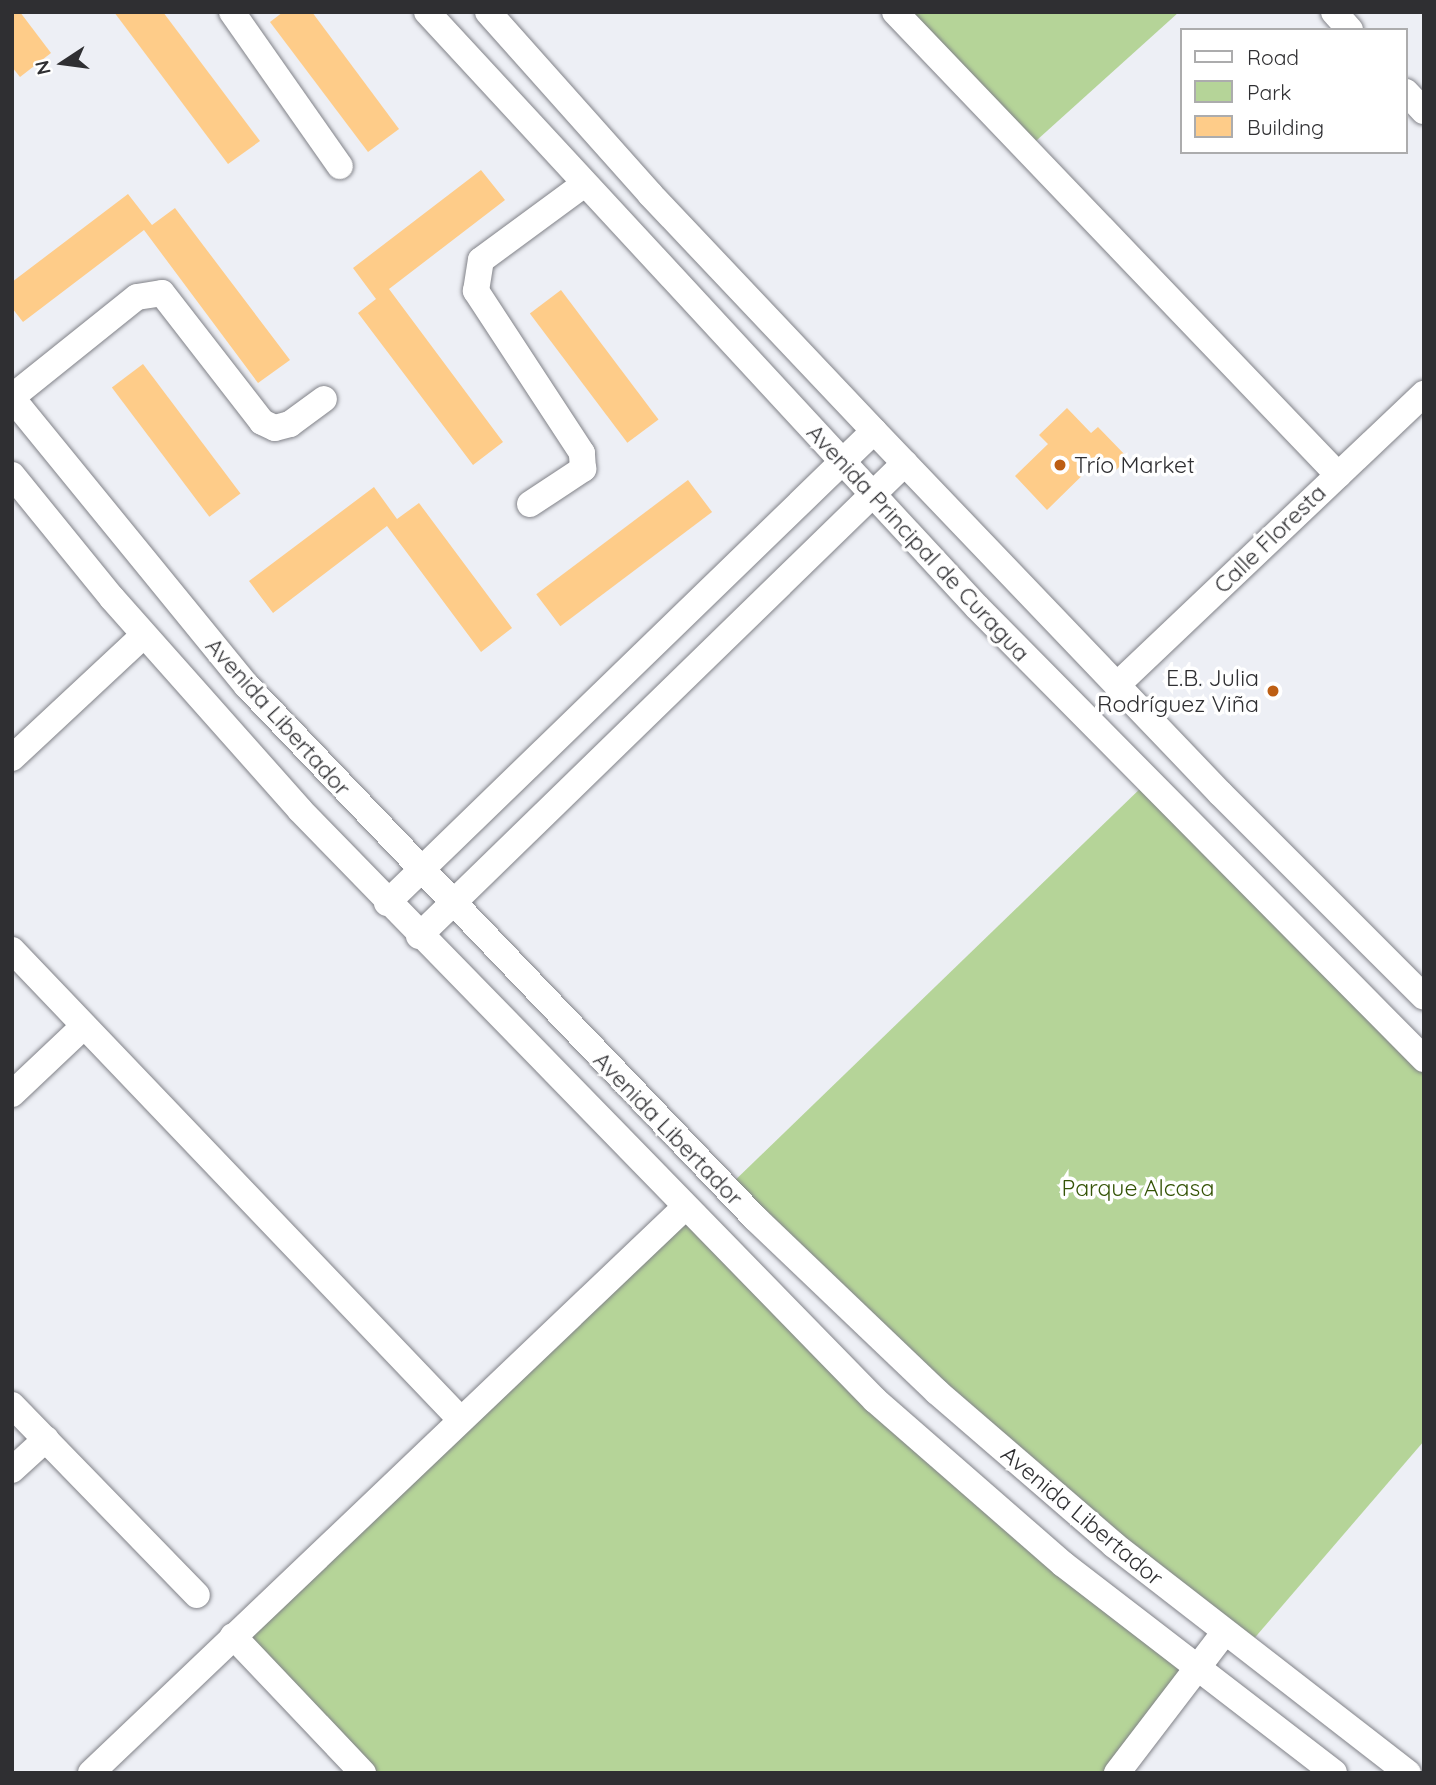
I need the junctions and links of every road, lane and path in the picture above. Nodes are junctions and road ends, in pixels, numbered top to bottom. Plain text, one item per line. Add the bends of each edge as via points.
1 (232, 12) edge
2 (488, 12) edge
3 (895, 12) edge
4 (1334, 12) edge
5 (442, 17) edge
6 (1348, 28) edge
7 (1408, 94) edge
8 (1424, 111) edge
9 (340, 166) dead end
10 (583, 185) junction
11 (1424, 394) edge
12 (12, 397) edge
13 (324, 399) dead end
14 (874, 432) junction
15 (843, 463) junction
16 (905, 463) junction
17 (12, 475) edge
18 (1338, 475) junction
19 (872, 495) junction
20 (530, 505) dead end
21 (144, 635) junction
22 (1117, 685) junction
23 (12, 758) edge
24 (420, 870) junction
25 (387, 902) junction
26 (453, 904) junction
27 (419, 936) junction
28 (12, 950) edge
29 (1424, 997) edge
30 (84, 1026) junction
31 (1424, 1059) edge
32 (12, 1094) edge
33 (684, 1208) junction
34 (12, 1405) edge
35 (461, 1420) junction
36 (46, 1439) junction
37 (12, 1470) edge
38 (197, 1595) dead end
39 (1224, 1633) junction
40 (233, 1636) junction
41 (1198, 1668) junction
42 (91, 1773) edge
43 (363, 1773) edge
44 (1117, 1773) edge
45 (1334, 1773) edge
46 (1408, 1773) edge

1 - 9 street
2 - 14 street, Avenida Principal de Curagua via 650,194
3 - 18 street
4 - 6 street
5 - 10 street, Avenida Principal de Curagua
7 - 8 street
10 - 15 street, Avenida Principal de Curagua
10 - 20 street via 481,260 475,291 582,453 583,469
11 - 18 street, Calle Floresta
12 - 13 street via 137,297 162,293 262,422 275,428 290,425
12 - 24 street, Avenida Libertador via 198,630
14 - 15 street
14 - 16 street, Avenida Principal de Curagua
15 - 19 street, Avenida Principal de Curagua
15 - 24 street
16 - 19 street
16 - 22 street, Avenida Principal de Curagua
17 - 21 street, Avenida Libertador
18 - 22 street, Calle Floresta
19 - 26 street
19 - 31 street, Avenida Principal de Curagua via 1191,828
21 - 23 street
21 - 25 street, Avenida Libertador
22 - 29 street, Avenida Principal de Curagua
24 - 25 street
24 - 26 street, Avenida Libertador
25 - 27 street, Avenida Libertador
26 - 27 street
26 - 39 street, Avenida Libertador via 681,1143 877,1337 1114,1545
27 - 33 street, Avenida Libertador
28 - 30 street
30 - 32 street
30 - 35 street
33 - 35 street
33 - 41 street, Avenida Libertador via 940,1458
34 - 36 street
35 - 40 street
36 - 37 street
36 - 38 street
39 - 41 street
39 - 46 street, Avenida Libertador
40 - 42 street
40 - 43 street
41 - 44 street
41 - 45 street, Avenida Libertador

